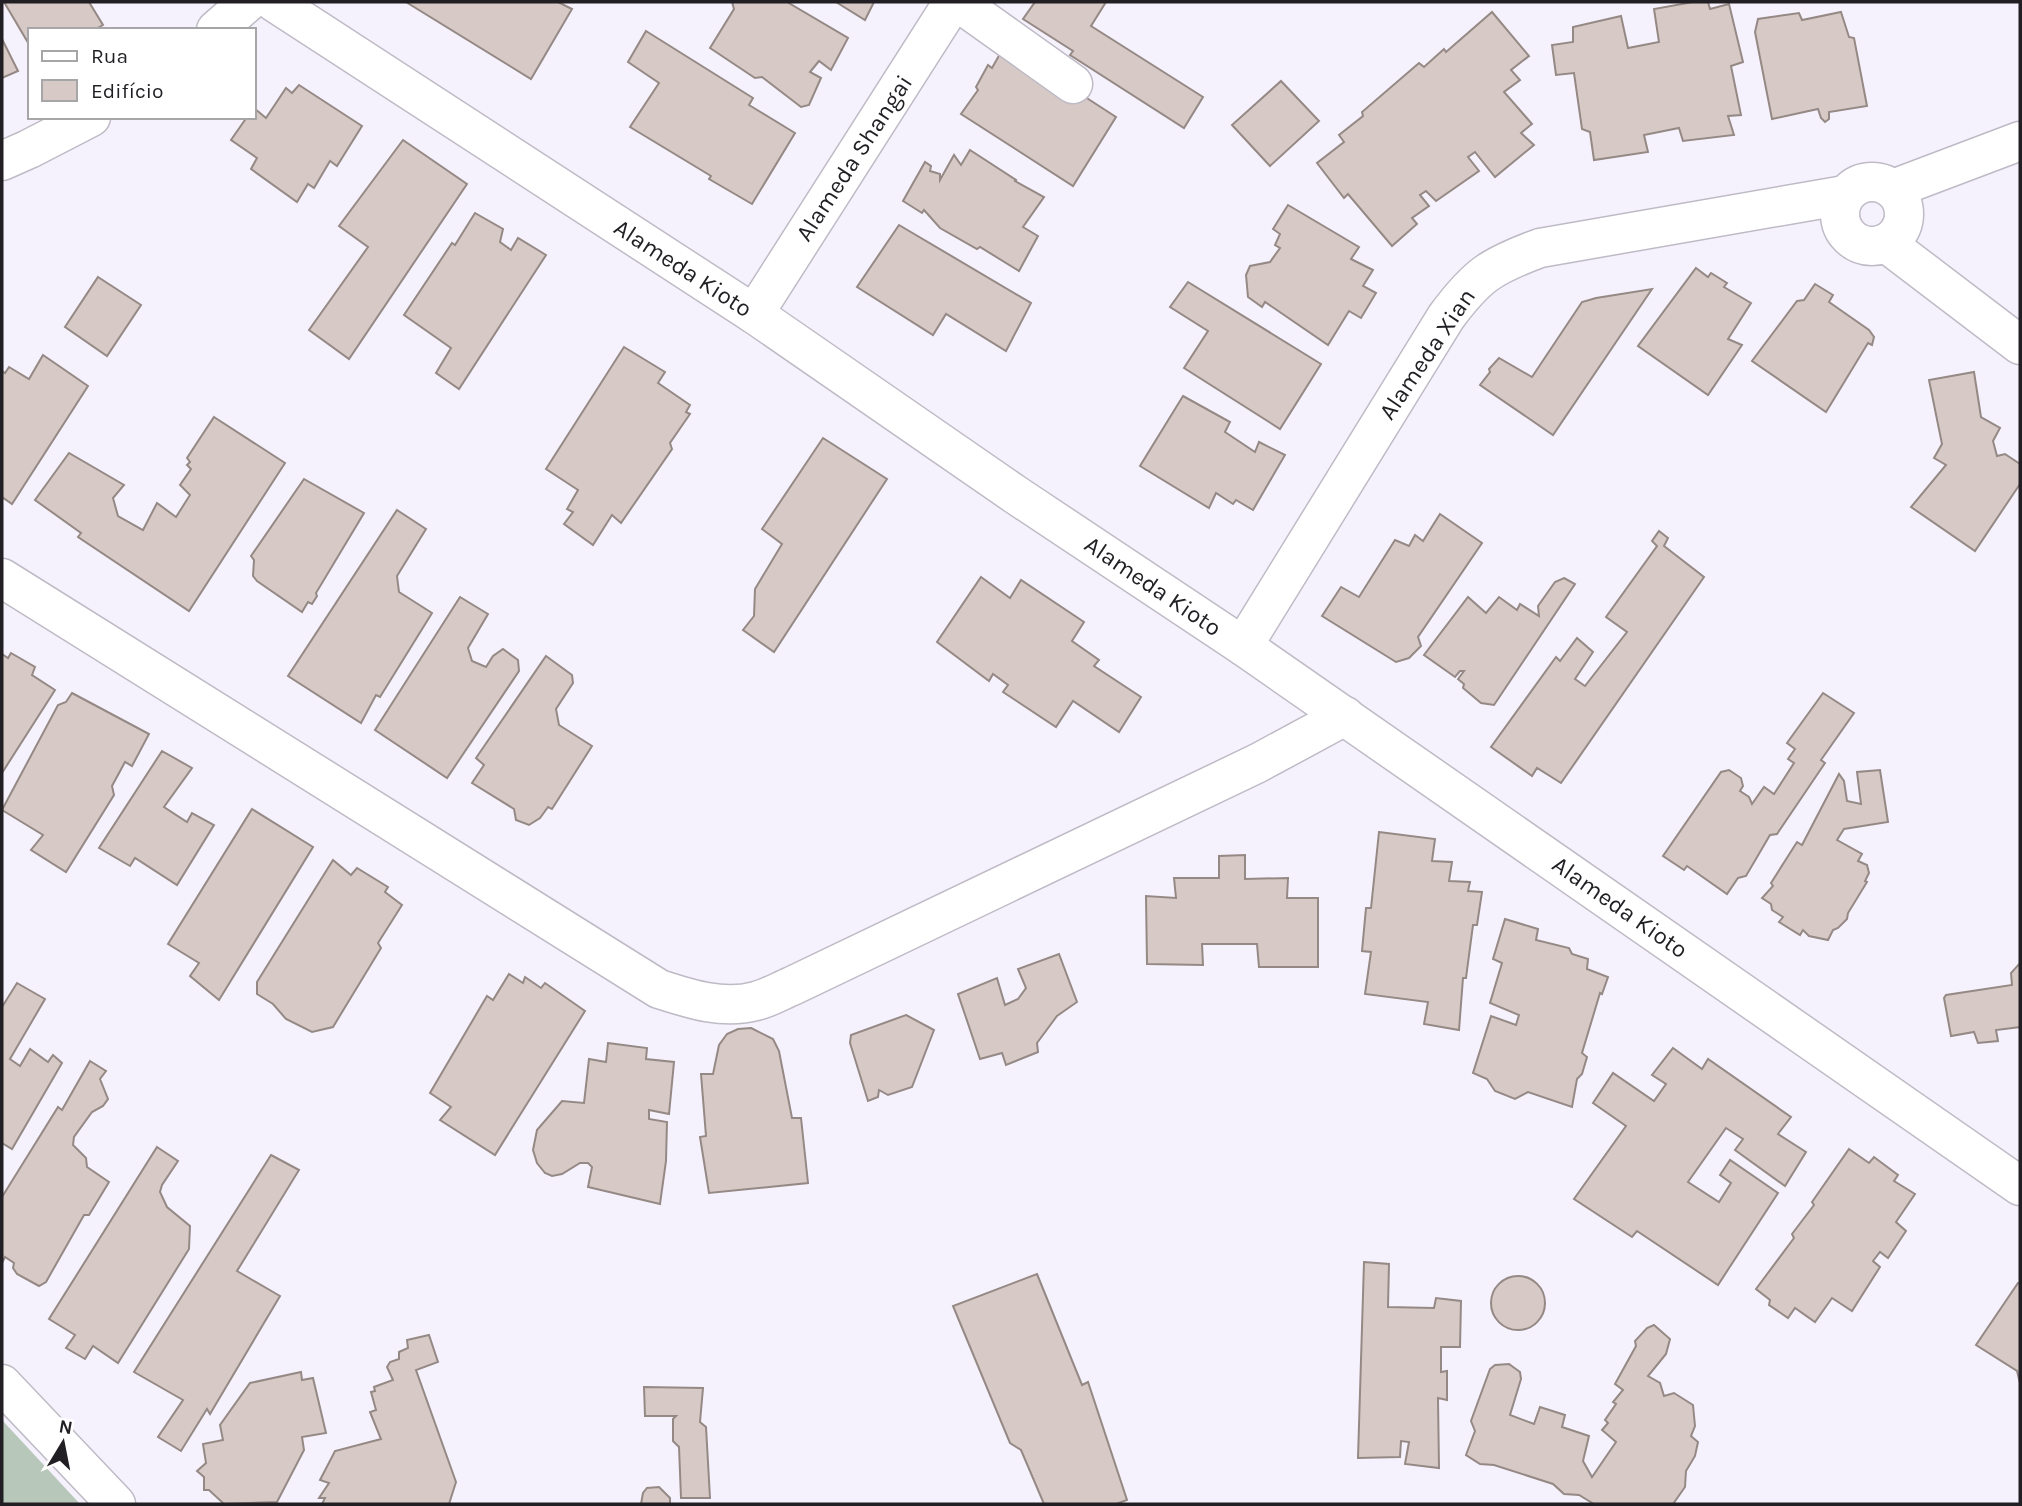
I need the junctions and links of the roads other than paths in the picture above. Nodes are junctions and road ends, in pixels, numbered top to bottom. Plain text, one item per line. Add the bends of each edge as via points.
1 (248, 2) edge
2 (274, 2) edge
3 (956, 2) edge
4 (218, 28) edge
5 (1073, 84) dead end
6 (87, 119) edge
7 (2020, 141) edge
8 (2, 161) edge
9 (1893, 189) junction
10 (1845, 195) junction
11 (1886, 243) junction
12 (754, 314) junction
13 (2020, 345) edge
14 (2, 578) edge
15 (1243, 646) junction
16 (1345, 716) junction
17 (2020, 1186) edge
18 (2, 1384) edge
19 (116, 1504) edge

1 - 4 street
2 - 12 street, Alameda Kioto
3 - 5 street
3 - 12 street, Alameda Shangai
6 - 8 street
7 - 9 street
9 - 10 street via 1873,181 1853,187
9 - 11 street via 1905,207 1905,218 1902,228
10 - 11 street via 1840,216 1848,235 1866,246
10 - 15 street, Alameda Xian via 1540,248 1503,262 1478,279 1446,317
11 - 13 street
12 - 15 street, Alameda Kioto
14 - 16 street via 659,989 723,1005 756,1001 792,986 1258,764
15 - 16 street, Alameda Kioto
16 - 17 street, Alameda Kioto
18 - 19 street

